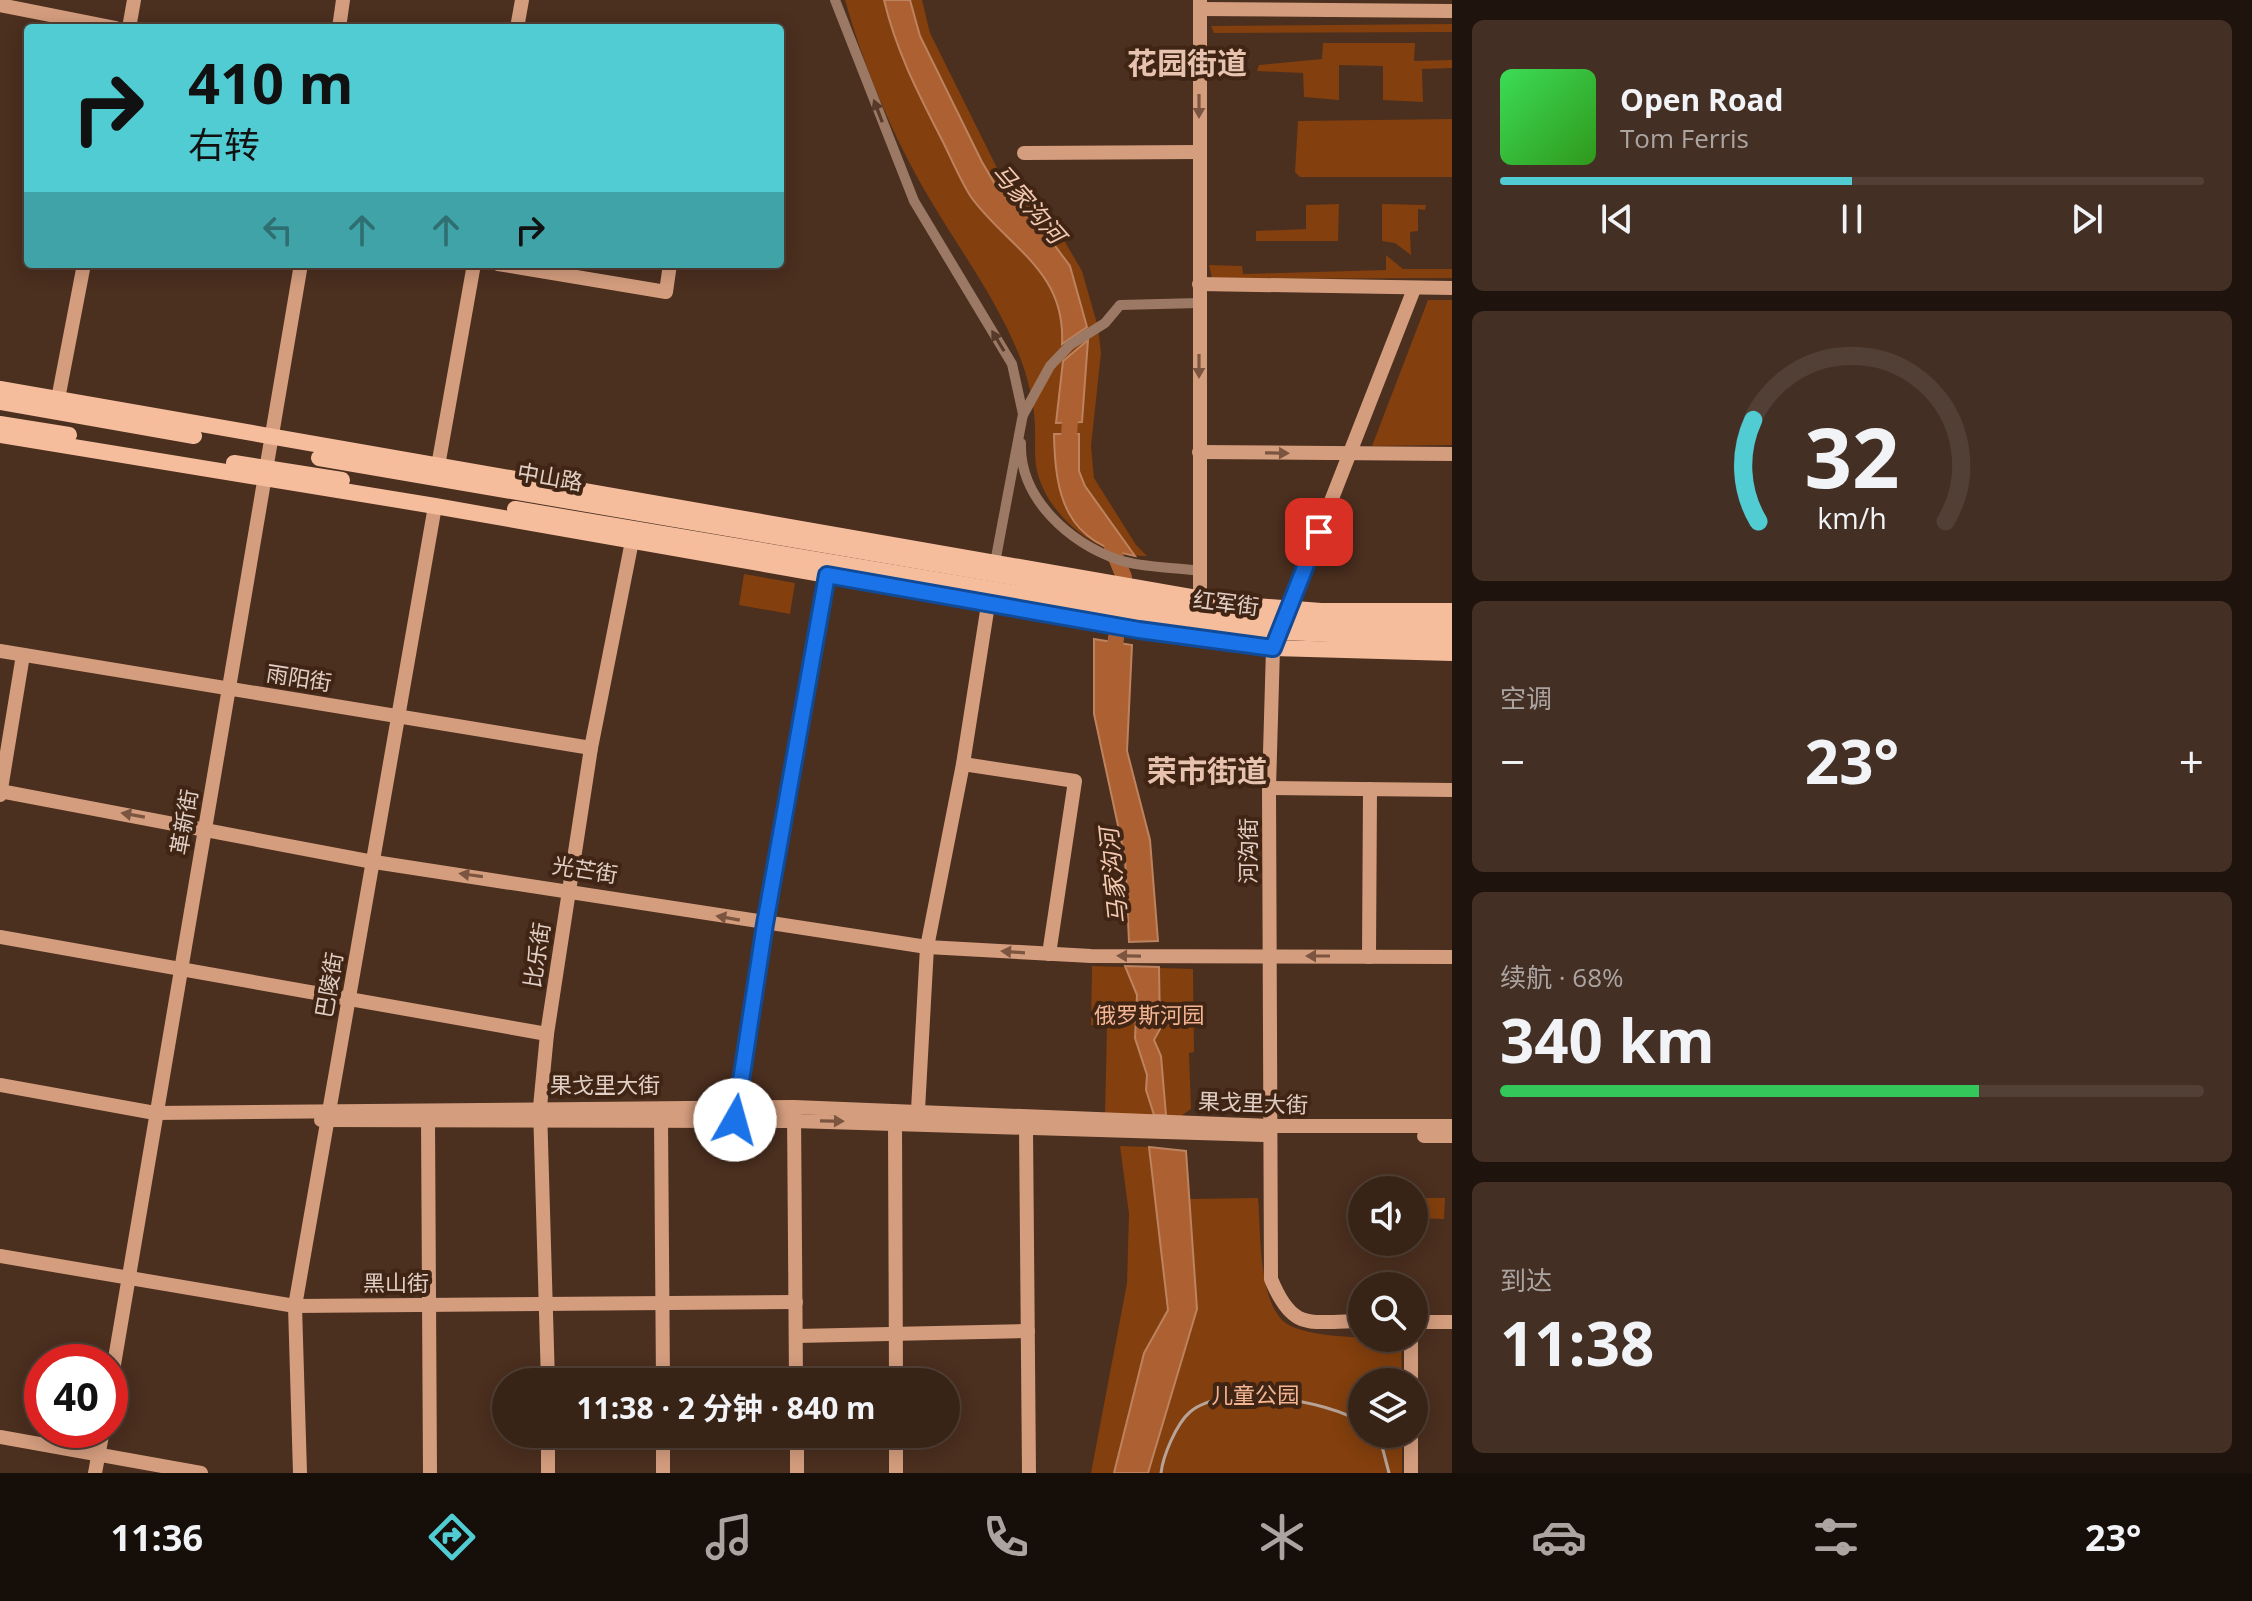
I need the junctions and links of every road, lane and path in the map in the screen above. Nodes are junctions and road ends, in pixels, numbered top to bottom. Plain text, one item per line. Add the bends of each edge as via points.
1 (134, 0) edge
2 (343, 0) edge
3 (522, 0) edge
4 (835, 0) edge
5 (1200, 4) edge
6 (0, 5) edge
7 (1413, 6) edge
8 (1452, 11) edge
9 (96, 24) edge
10 (130, 24) edge
11 (340, 24) edge
12 (518, 24) edge
13 (1199, 152) junction
14 (1024, 153) dead end
15 (83, 268) edge
16 (300, 268) edge
17 (473, 268) edge
18 (522, 268) edge
19 (669, 268) edge
20 (1199, 284) junction
21 (1452, 288) edge
22 (1414, 289) junction
23 (1199, 303) junction
24 (0, 389) edge
25 (58, 399) junction
26 (0, 402) edge
27 (1023, 414) junction
28 (0, 424) edge
29 (0, 435) edge
30 (271, 444) junction
31 (1199, 452) junction
32 (1452, 454) edge
33 (1350, 455) junction
34 (438, 466) junction
35 (266, 473) junction
36 (435, 506) junction
37 (632, 541) junction
38 (1200, 571) junction
39 (827, 575) junction
40 (992, 583) junction
41 (1200, 598) junction
42 (1092, 599) junction
43 (1142, 608) junction
44 (1289, 609) junction
45 (1452, 611) edge
46 (1452, 624) edge
47 (1412, 631) junction
48 (1449, 644) edge
49 (1273, 648) junction
50 (0, 651) edge
51 (23, 655) junction
52 (229, 689) junction
53 (398, 716) junction
54 (591, 748) junction
55 (963, 764) junction
56 (1269, 788) junction
57 (1370, 789) junction
58 (1452, 790) edge
59 (0, 792) edge
60 (205, 828) junction
61 (373, 861) junction
62 (569, 889) junction
63 (765, 924) junction
64 (0, 937) edge
65 (927, 947) junction
66 (1049, 954) junction
67 (1270, 956) junction
68 (1369, 957) junction
69 (1452, 957) edge
70 (181, 969) junction
71 (349, 999) junction
72 (547, 1034) junction
73 (0, 1085) edge
74 (0, 1094) edge
75 (918, 1110) junction
76 (540, 1113) junction
77 (736, 1113) junction
78 (794, 1114) junction
79 (328, 1115) junction
80 (155, 1117) junction
81 (661, 1119) junction
82 (428, 1120) junction
83 (895, 1123) junction
84 (1108, 1125) junction
85 (1452, 1126) edge
86 (1026, 1128) junction
87 (1271, 1131) junction
88 (1452, 1136) edge
89 (0, 1256) edge
90 (128, 1280) junction
91 (796, 1302) junction
92 (662, 1303) junction
93 (547, 1304) junction
94 (429, 1305) junction
95 (295, 1306) junction
96 (1348, 1321) edge
97 (1428, 1322) edge
98 (1452, 1322) edge
99 (1028, 1331) junction
100 (895, 1333) junction
101 (796, 1336) junction
102 (117, 1344) edge
103 (548, 1368) edge
104 (663, 1368) edge
105 (796, 1368) edge
106 (896, 1368) edge
107 (0, 1437) edge
108 (100, 1448) edge
109 (548, 1448) edge
110 (663, 1448) edge
111 (797, 1448) edge
112 (896, 1448) edge
113 (1411, 1448) edge
114 (99, 1454) junction
115 (95, 1473) edge
116 (201, 1473) edge
117 (300, 1473) edge
118 (430, 1473) edge
119 (548, 1473) edge
120 (663, 1473) edge
121 (797, 1473) edge
122 (896, 1473) edge
123 (1029, 1473) edge
124 (1411, 1473) edge

1 - 10 street
2 - 11 street
3 - 12 street
27 -> 4 street via 1012,364 914,201
5 - 7 street
5 -> 13 street
6 - 9 street
7 - 8 street
13 - 14 street
13 - 20 street
15 - 25 street
16 - 30 street, 革新街
17 - 34 street
18 - 19 street via 666,292
20 - 22 street
20 - 23 street
21 - 22 street
22 - 33 street, 河沟街
23 - 27 street via 1120,305 1070,345 1041,380
23 -> 31 street
24 - 25 main road
25 - 30 main road
26 - 30 main road, 中山路
27 - 38 street via 1021,452 1029,481 1060,527 1121,560
27 - 40 street
28 - 35 main road, 中山路
29 - 35 main road
30 - 34 main road
30 - 35 street, 革新街
30 - 40 main road, 中山路
31 -> 33 street
31 - 38 street
32 - 33 street
33 - 44 street, 河沟街
34 - 40 main road
35 - 36 main road
35 - 40 main road, 中山路
35 - 52 street, 革新街
36 - 37 main road
36 - 53 street, 巴陵街
37 - 39 main road
37 - 54 street, 比乐街
38 - 41 street
39 - 40 main road
39 - 63 street
40 - 42 main road, 中山路
40 - 42 main road
40 - 55 street
41 - 43 main road, 红军街
41 - 44 main road, 红军街
42 - 43 main road, 红军街, bridge
42 - 43 main road
43 - 47 main road, 红军街, bridge via 1315,635
43 - 49 main road, 红军街 via 1191,635
44 - 45 main road, 红军街
44 - 49 street, 河沟街
46 - 47 main road, 红军街
47 - 48 main road, 红军街
48 - 49 main road, 红军街
49 - 56 street, 河沟街
50 - 51 street, 雨阳街
51 - 52 street, 雨阳街
51 - 59 street
52 - 53 street, 雨阳街
52 - 60 street, 革新街
53 - 54 street, 雨阳街
53 - 61 street, 巴陵街
54 - 62 street, 比乐街
55 - 65 street
55 - 66 street via 1075,781
56 - 57 street
56 - 67 street, 河沟街
57 - 58 street
57 - 68 street
60 -> 59 street, 光芒街
60 - 61 street, 光芒街
60 - 70 street, 革新街
62 -> 61 street, 光芒街
61 - 71 street, 巴陵街
63 -> 62 street, 光芒街
62 - 72 street, 比乐街
63 - 65 street, 光芒街
63 - 77 street
64 - 70 street
66 -> 65 street, 光芒街
65 - 75 street
67 -> 66 street, 光芒街
68 -> 67 street, 光芒街
67 - 87 street, 河沟街
68 - 69 street, 光芒街
70 - 71 street
70 - 80 street, 革新街
71 - 72 street
71 - 79 street, 巴陵街
72 - 76 street, 比乐街
73 - 80 street, 果戈里大街
74 - 80 street, 果戈里大街
75 - 78 street, 果戈里大街
75 - 84 street, 果戈里大街
76 - 77 street, 果戈里大街
76 - 79 street, 果戈里大街
76 - 81 street, 果戈里大街
76 - 82 street, 果戈里大街
76 - 93 street, 比乐街
77 - 78 street, 果戈里大街
77 - 81 street, 果戈里大街
78 -> 83 street, 果戈里大街
78 - 91 street
79 - 80 street, 果戈里大街
79 - 82 street, 果戈里大街
79 - 95 street, 巴陵街
80 - 90 street, 革新街
81 - 92 street
82 - 94 street
83 - 86 street, 果戈里大街
83 - 100 street
84 - 86 street, 果戈里大街
84 - 87 street, 果戈里大街
85 - 87 street, 果戈里大街
86 - 99 street
87 - 88 street, 果戈里大街
87 - 96 street, 河沟街 via 1271,1279 1283,1307 1303,1321
89 - 90 street, 黑山街
90 - 95 street, 黑山街
90 - 102 street, 革新街
91 - 92 street, 黑山街
91 - 101 street
92 - 93 street, 黑山街
92 - 104 street
93 - 94 street, 黑山街
93 - 103 street, 比乐街
94 - 95 street, 黑山街
94 - 118 street
95 - 117 street, 巴陵街
97 - 98 street
99 - 100 street
99 - 123 street
100 - 101 street
100 - 106 street
101 - 105 street
107 - 114 street
108 - 114 street
109 - 119 street
110 - 120 street
111 - 121 street
112 - 122 street
113 - 124 street
114 - 115 street
114 - 116 street

